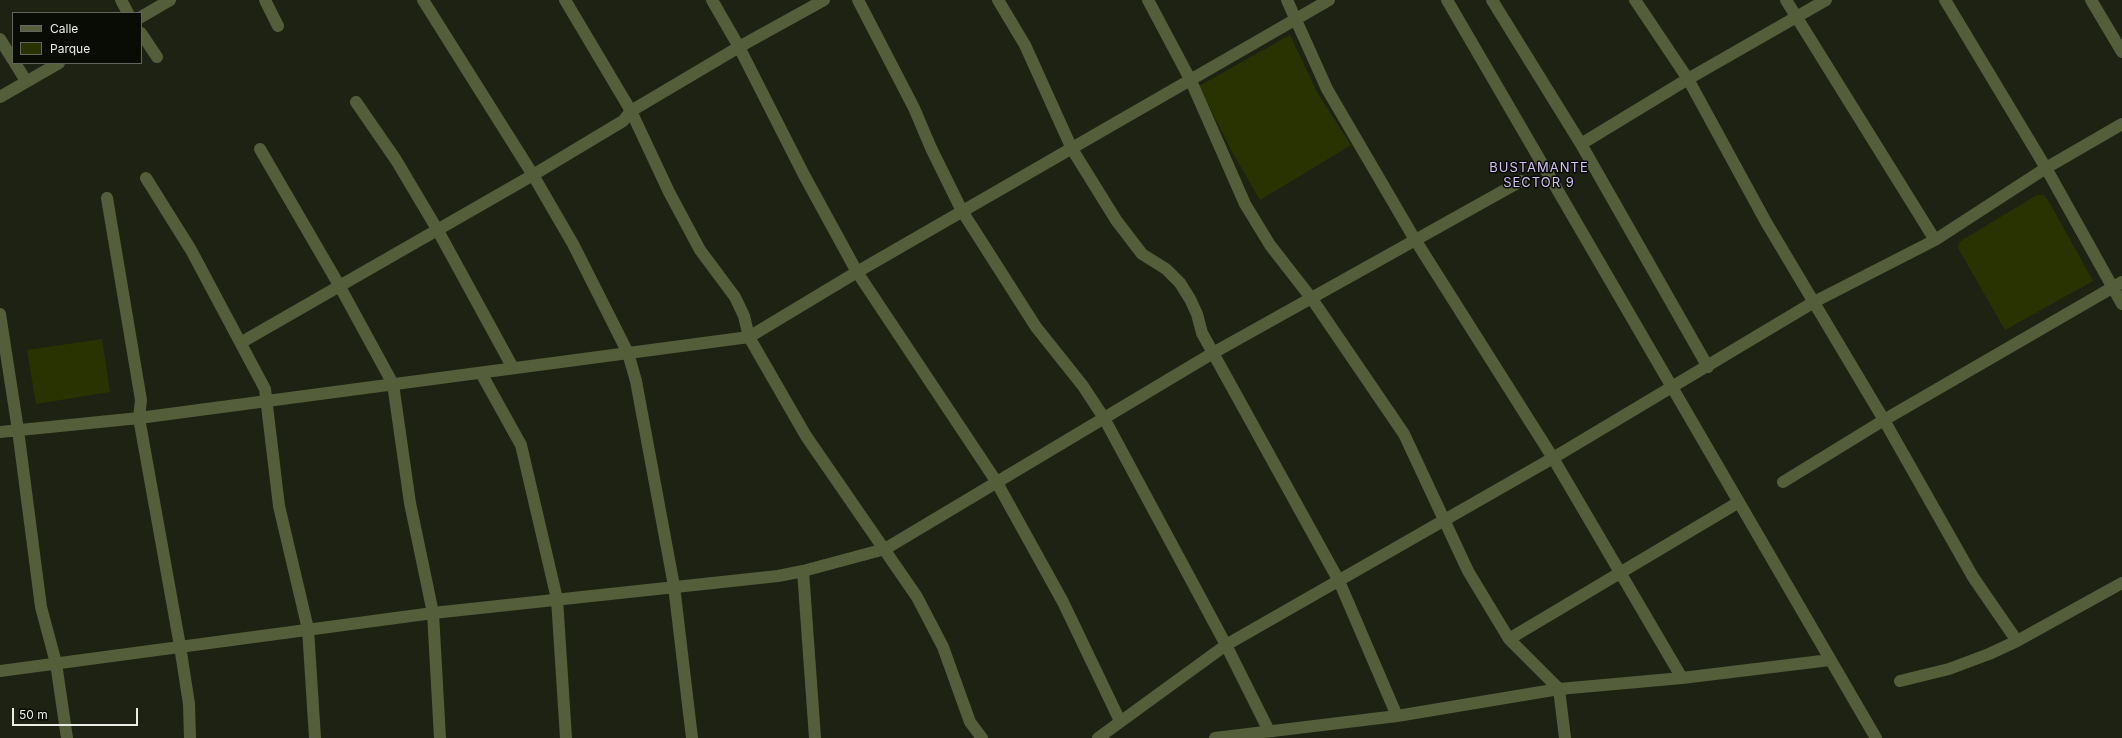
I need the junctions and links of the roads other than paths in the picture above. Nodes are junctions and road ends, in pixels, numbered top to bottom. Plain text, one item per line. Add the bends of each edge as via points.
1 (121, 0) edge
2 (170, 0) edge
3 (265, 0) edge
4 (423, 0) edge
5 (564, 0) edge
6 (712, 0) edge
7 (824, 0) edge
8 (858, 0) edge
9 (998, 0) edge
10 (1148, 0) edge
11 (1287, 0) edge
12 (1329, 0) edge
13 (1447, 0) edge
14 (1492, 0) edge
15 (1635, 0) edge
16 (1786, 0) edge
17 (1826, 0) edge
18 (1945, 0) edge
19 (2091, 0) edge
20 (127, 12) edge
21 (142, 16) edge
22 (1798, 17) junction
23 (1296, 18) junction
24 (278, 26) dead end
25 (142, 34) edge
26 (0, 39) edge
27 (739, 47) junction
28 (2122, 52) edge
29 (157, 57) dead end
30 (12, 58) edge
31 (16, 64) edge
32 (57, 64) edge
33 (1688, 79) junction
34 (26, 81) junction
35 (1191, 81) junction
36 (0, 97) edge
37 (356, 102) dead end
38 (631, 111) junction
39 (2122, 124) edge
40 (1581, 144) junction
41 (260, 149) dead end
42 (1072, 149) junction
43 (2046, 168) junction
44 (533, 174) junction
45 (146, 178) dead end
46 (1521, 181) dead end
47 (107, 198) dead end
48 (962, 211) junction
49 (437, 229) junction
50 (1414, 238) junction
51 (1934, 240) junction
52 (857, 272) junction
53 (339, 285) junction
54 (2117, 285) edge
55 (1312, 299) junction
56 (1814, 302) junction
57 (2122, 304) edge
58 (0, 314) edge
59 (749, 337) junction
60 (242, 342) junction
61 (628, 353) junction
62 (1213, 353) junction
63 (1708, 367) junction
64 (513, 368) junction
65 (481, 373) junction
66 (393, 384) junction
67 (1673, 387) junction
68 (268, 400) junction
69 (139, 418) junction
70 (1104, 418) junction
71 (1884, 420) junction
72 (18, 430) junction
73 (0, 432) edge
74 (1554, 458) junction
75 (996, 482) junction
76 (1783, 482) dead end
77 (1739, 502) junction
78 (1445, 520) junction
79 (886, 549) junction
80 (803, 571) junction
81 (1619, 573) junction
82 (1339, 581) junction
83 (2122, 582) edge
84 (674, 586) junction
85 (557, 599) junction
86 (432, 613) junction
87 (308, 629) junction
88 (1509, 639) junction
89 (2017, 641) junction
90 (1226, 645) junction
91 (180, 646) junction
92 (1830, 660) junction
93 (56, 663) junction
94 (0, 671) edge
95 (1682, 678) junction
96 (1900, 681) dead end
97 (1559, 689) junction
98 (1397, 716) junction
99 (1120, 721) junction
100 (1269, 731) junction
101 (1314, 732) edge
102 (67, 738) edge
103 (190, 738) edge
104 (315, 738) edge
105 (440, 738) edge
106 (566, 738) edge
107 (692, 738) edge
108 (815, 738) edge
109 (982, 738) edge
110 (1098, 738) edge
111 (1215, 738) edge
112 (1565, 738) edge
113 (1876, 738) edge

1 - 20 street
2 - 21 street
3 - 24 street
4 - 44 street
5 - 38 street
6 - 27 street
7 - 27 street
8 - 48 street via 914,108
9 - 42 street via 1024,45
10 - 35 street
11 - 23 street
12 - 23 street
13 - 67 street
14 - 40 street
15 - 33 street
16 - 22 street
17 - 22 street
18 - 43 street
19 - 28 street
22 - 33 street
22 - 51 street
23 - 35 street
23 - 50 street via 1327,89
25 - 29 street
26 - 30 street
27 - 38 street
27 - 52 street
31 - 34 street
32 - 34 street
33 - 40 street
33 - 56 street via 1766,222
34 - 36 street
35 - 42 street
35 - 55 street via 1245,204 1270,245
37 - 49 street via 396,160
38 - 44 street via 623,121
38 - 59 street via 700,250 738,304
39 - 43 street
40 - 63 street
41 - 53 street
42 - 48 street
42 - 62 street via 1116,220 1142,254 1166,269 1180,283 1190,299 1202,334
43 - 51 street
43 - 54 street
44 - 49 street
44 - 61 street via 573,244
45 - 60 street via 191,250
46 - 50 street
47 - 69 street via 141,400
48 - 52 street
48 - 70 street via 1036,327 1084,386
49 - 53 street
49 - 64 street
50 - 55 street
50 - 74 street
51 - 56 street
52 - 59 street
52 - 75 street
53 - 60 street
53 - 66 street
54 - 57 street
54 - 71 street
55 - 62 street
55 - 78 street via 1404,434
56 - 63 street
56 - 71 street
58 - 72 street
59 - 61 street
59 - 79 street via 806,436
60 - 68 street
61 - 64 street
61 - 84 street via 636,381
62 - 70 street
62 - 82 street
63 - 67 street
64 - 65 street
65 - 66 street
65 - 85 street via 522,445
66 - 68 street
66 - 86 street via 410,504
67 - 74 street
67 - 77 street
68 - 69 street
68 - 87 street via 279,506
69 - 72 street
69 - 91 street
70 - 75 street
70 - 90 street
71 - 76 street
71 - 89 street via 1973,577
72 - 73 street
72 - 93 street via 41,607
74 - 78 street
74 - 81 street
75 - 79 street
75 - 99 street via 1063,602
77 - 81 street
77 - 92 street
78 - 82 street
78 - 88 street via 1468,571
79 - 80 street
79 - 109 street via 917,597 943,647 970,722
80 - 84 street via 778,576
80 - 108 street
81 - 88 street
81 - 95 street
82 - 90 street
82 - 98 street
83 - 89 street
84 - 85 street
84 - 107 street
85 - 86 street
85 - 106 street
86 - 87 street
86 - 105 street
87 - 91 street
87 - 104 street
88 - 97 street
89 - 96 street via 1949,668
90 - 99 street
90 - 100 street
91 - 93 street
91 - 103 street via 189,704
92 - 95 street
92 - 113 street
93 - 94 street
93 - 102 street
95 - 97 street
97 - 98 street
97 - 112 street
98 - 101 street
99 - 110 street
100 - 101 street
100 - 111 street

